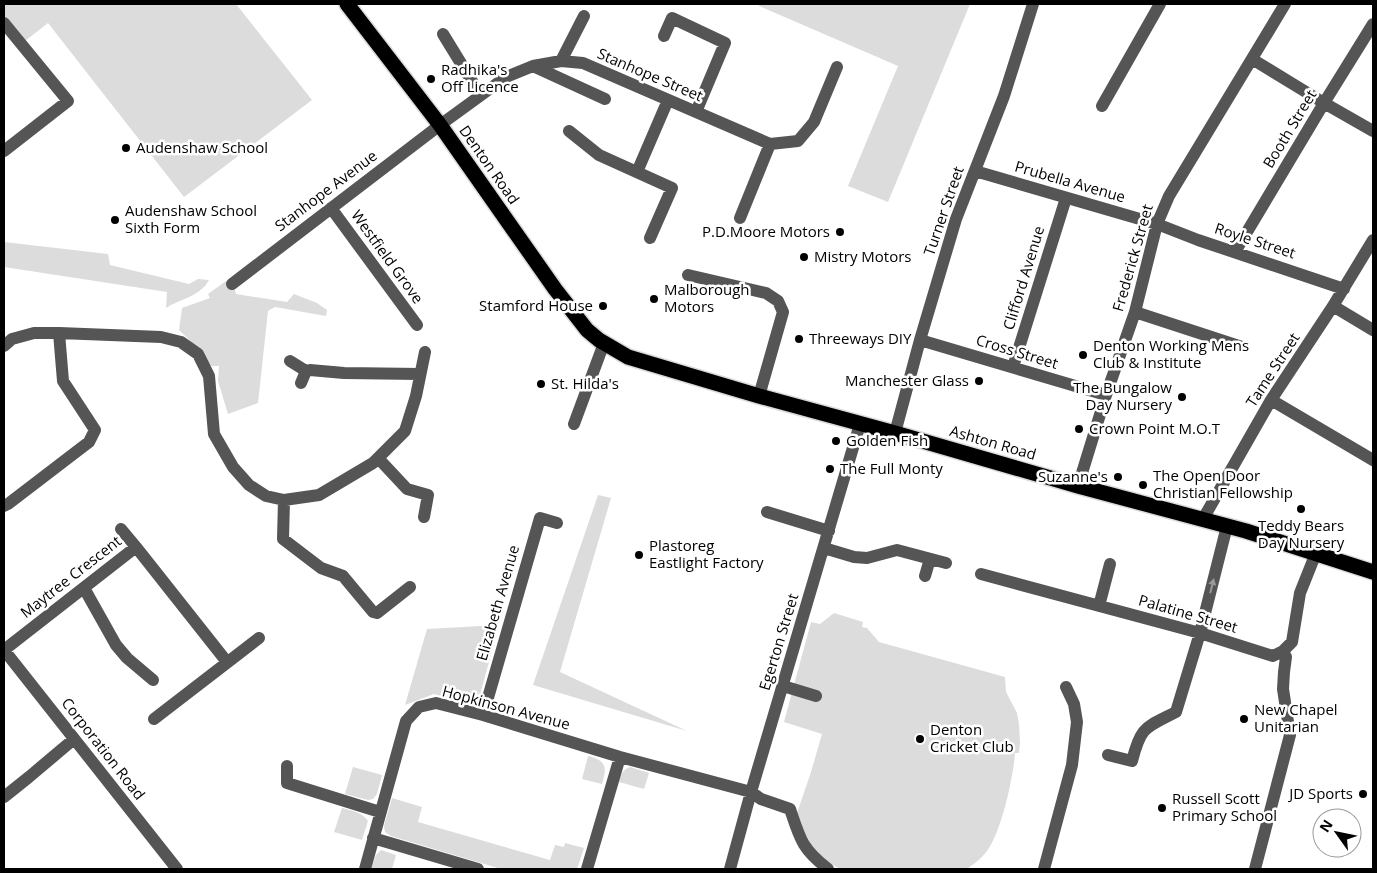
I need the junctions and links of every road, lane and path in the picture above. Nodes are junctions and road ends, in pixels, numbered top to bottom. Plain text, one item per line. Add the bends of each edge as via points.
1 (347, 4) edge
2 (1033, 4) edge
3 (1160, 4) edge
4 (1285, 4) edge
5 (584, 16) dead end
6 (4, 23) edge
7 (1373, 24) edge
8 (444, 34) dead end
9 (664, 36) dead end
10 (1252, 59) junction
11 (561, 61) junction
12 (533, 66) junction
13 (837, 67) dead end
14 (479, 96) junction
15 (605, 99) dead end
16 (668, 100) junction
17 (1324, 103) junction
18 (1102, 106) dead end
19 (696, 112) junction
20 (440, 125) junction
21 (569, 131) dead end
22 (1373, 131) edge
23 (770, 144) junction
24 (4, 152) edge
25 (975, 171) junction
26 (637, 172) junction
27 (1066, 198) junction
28 (331, 208) junction
29 (740, 218) dead end
30 (1157, 224) junction
31 (650, 238) dead end
32 (1373, 240) edge
33 (1235, 252) junction
34 (688, 275) dead end
35 (232, 284) dead end
36 (1344, 289) junction
37 (1333, 306) junction
38 (1135, 312) junction
39 (417, 325) dead end
40 (1373, 330) edge
41 (59, 333) junction
42 (920, 340) junction
43 (604, 343) junction
44 (4, 346) edge
45 (1242, 347) dead end
46 (425, 352) dead end
47 (290, 361) dead end
48 (1013, 367) junction
49 (420, 374) junction
50 (1106, 395) junction
51 (759, 396) junction
52 (1270, 400) junction
53 (574, 424) dead end
54 (860, 424) junction
55 (895, 432) junction
56 (378, 458) junction
57 (1373, 460) edge
58 (1078, 486) junction
59 (284, 500) junction
60 (4, 506) edge
61 (767, 512) dead end
62 (424, 517) dead end
63 (1203, 519) junction
64 (557, 523) dead end
65 (1227, 526) junction
66 (121, 529) dead end
67 (829, 531) junction
68 (136, 547) junction
69 (824, 548) junction
70 (1316, 552) junction
71 (930, 559) junction
72 (946, 563) dead end
73 (1110, 564) dead end
74 (1373, 572) edge
75 (981, 574) dead end
76 (925, 576) dead end
77 (410, 587) dead end
78 (84, 588) junction
79 (1098, 606) junction
80 (1200, 633) junction
81 (259, 638) dead end
82 (4, 650) edge
83 (1283, 651) junction
84 (227, 662) junction
85 (153, 680) dead end
86 (782, 686) junction
87 (1066, 687) dead end
88 (816, 696) dead end
89 (483, 715) junction
90 (154, 719) dead end
91 (74, 739) junction
92 (1108, 755) dead end
93 (620, 757) junction
94 (287, 766) dead end
95 (751, 792) junction
96 (4, 797) edge
97 (380, 812) junction
98 (373, 838) junction
99 (177, 869) edge
100 (365, 869) edge
101 (478, 869) edge
102 (587, 869) edge
103 (730, 869) edge
104 (828, 869) edge
105 (1044, 869) edge
106 (1255, 869) edge

1 - 20 highway, Denton Road
2 - 25 street, Turner Street via 1004,96
3 - 18 street
4 - 10 street, Frederick Street
5 - 11 street
6 - 24 street via 68,101
7 - 17 street, Booth Street
8 - 14 street
9 - 19 street via 672,18 725,43
10 - 17 street
10 - 30 street, Frederick Street via 1169,196
11 - 12 street, Stanhope Street
11 - 16 street, Stanhope Street via 584,63
12 - 14 street, Stanhope Street via 506,77
12 - 15 street
13 - 23 street via 814,122 798,140
14 - 20 street, Stanhope Street
16 - 19 street, Stanhope Street
16 - 26 street
17 - 22 street
17 - 33 street, Booth Street
19 - 23 street, Stanhope Street
20 - 28 street, Stanhope Avenue
20 - 43 highway, Denton Road via 555,289 587,330
21 - 26 street via 599,155
23 - 29 street
25 - 27 street, Prubella Avenue
25 - 42 street, Turner Street via 956,219
26 - 31 street via 672,188
27 - 30 street, Prubella Avenue
27 - 48 street, Clifford Avenue
28 - 35 street, Stanhope Avenue
28 - 39 street, Westfield Grove
30 - 33 street, Royle Street
30 - 38 street, Frederick Street
32 - 36 street, Tame Street
33 - 36 street, Royle Street
34 - 51 street via 766,293 778,302 783,312
36 - 37 street, Tame Street
37 - 40 street
37 - 52 street, Tame Street
38 - 45 street
38 - 50 street, Frederick Street
41 - 44 street via 34,333 12,339
41 - 59 street via 162,337 181,342 198,354 209,376 214,434 233,467 249,485 266,496
41 - 60 street via 62,381 95,430 90,442
42 - 48 street, Cross Street
42 - 55 street, Turner Street
43 - 51 highway, Ashton Road via 628,357
43 - 53 street
46 - 49 street
47 - 49 street via 303,377 310,370
48 - 50 street, Cross Street
49 - 56 street via 404,430
50 - 58 street, Frederick Street
51 - 54 highway, Ashton Road
52 - 57 street
52 - 63 street, Tame Street
54 - 55 highway, Ashton Road
54 - 67 street, Egerton Street
55 - 58 highway, Ashton Road
56 - 59 street via 319,495
56 - 62 street via 407,489 428,495
58 - 63 highway, Ashton Road
59 - 77 street via 283,539 320,568 343,576 373,612 378,613
61 - 67 street
63 - 65 highway, Ashton Road
64 - 89 street, Elizabeth Avenue via 540,518
65 - 70 highway, Ashton Road
80 -> 65 street
66 - 68 street
67 - 69 street, Egerton Street
68 - 78 street, Maytree Crescent
68 - 84 street, Maytree Crescent
69 - 71 street via 854,557 867,558 897,550
69 - 86 street, Egerton Street
70 - 74 highway, Ashton Road
70 - 83 street via 1300,593 1292,642
71 - 72 street
71 - 76 street
73 - 79 street
75 - 79 street, Palatine Street
78 - 82 street, Maytree Crescent
78 - 85 street via 116,645
79 - 80 street, Palatine Street
80 - 83 street, Palatine Street via 1273,656
80 - 92 street via 1176,712 1147,727 1136,745 1132,761
81 - 84 street
82 - 91 street, Corporation Road
83 - 106 street via 1286,657 1283,689 1290,735
84 - 90 street
86 - 88 street
86 - 95 street, Egerton Street
87 - 105 street via 1074,704 1077,722 1072,765
89 - 93 street, Hopkinson Avenue
89 - 97 street, Hopkinson Avenue via 436,703 419,707 406,721
91 - 96 street
91 - 99 street, Corporation Road
93 - 95 street, Hopkinson Avenue
93 - 102 street
94 - 97 street via 287,783
95 - 103 street, Egerton Street
95 - 104 street, Hopkinson Avenue via 790,810 805,849
97 - 98 street, Hopkinson Avenue
98 - 100 street, Hopkinson Avenue
98 - 101 street

